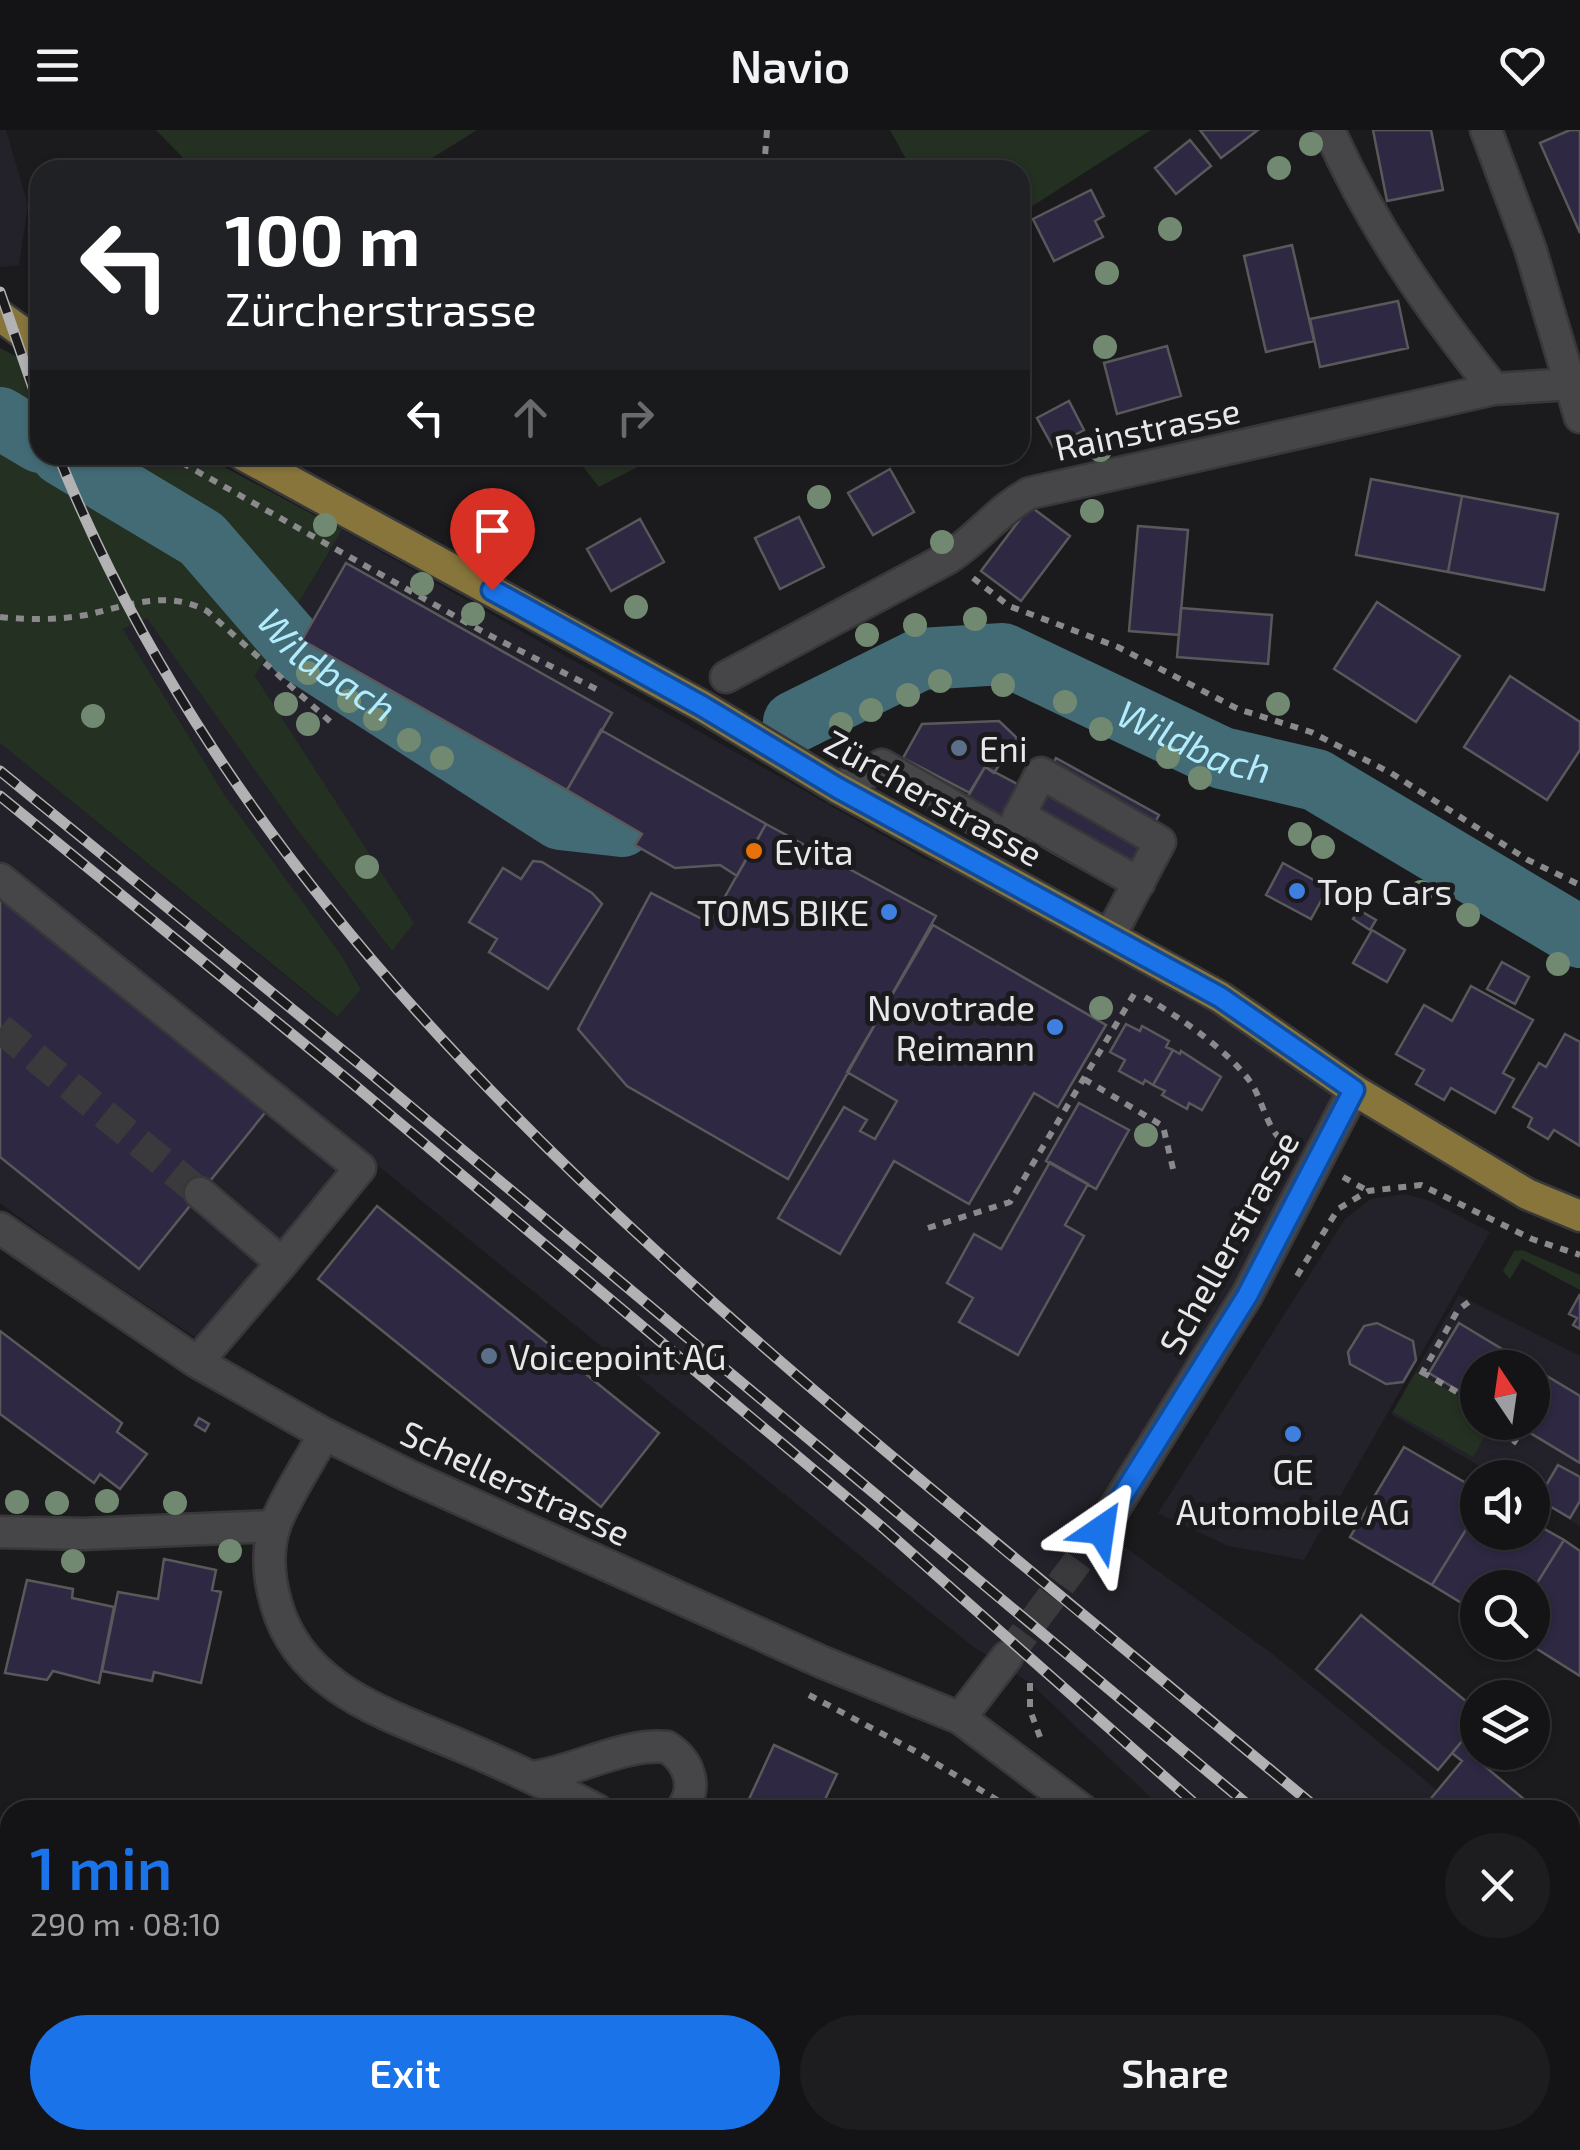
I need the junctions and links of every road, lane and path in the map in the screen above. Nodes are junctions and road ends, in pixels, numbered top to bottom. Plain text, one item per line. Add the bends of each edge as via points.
1 (767, 130) edge
2 (1329, 130) edge
3 (1486, 130) edge
4 (765, 160) edge
5 (0, 316) edge
6 (30, 338) edge
7 (1572, 384) junction
8 (1494, 389) junction
9 (1580, 417) edge
10 (186, 465) edge
11 (261, 465) edge
12 (948, 558) junction
13 (0, 617) edge
14 (726, 678) dead end
15 (603, 692) dead end
16 (334, 724) dead end
17 (838, 788) junction
18 (1013, 826) junction
19 (0, 879) edge
20 (1138, 883) junction
21 (1580, 884) edge
22 (1110, 936) junction
23 (1122, 982) dead end
24 (1136, 991) junction
25 (1084, 1079) junction
26 (1354, 1090) junction
27 (1279, 1140) dead end
28 (1174, 1173) dead end
29 (1368, 1191) dead end
30 (200, 1192) tunnel mouth
31 (1580, 1216) edge
32 (0, 1228) edge
33 (928, 1228) dead end
34 (1580, 1254) edge
35 (282, 1262) junction
36 (1470, 1301) dead end
37 (198, 1362) junction
38 (1460, 1394) edge
39 (324, 1434) junction
40 (275, 1526) junction
41 (1101, 1530) tunnel mouth
42 (0, 1532) edge
43 (1006, 1657) tunnel mouth
44 (960, 1718) junction
45 (533, 1777) junction
46 (578, 1800) edge
47 (686, 1800) edge
48 (1069, 1800) edge
49 (1172, 2150) edge
50 (1187, 2150) edge

1 - 4 path
2 - 8 street via 1390,247
3 - 7 street
5 - 6 main road
7 - 8 street, Rainstrasse
7 - 9 street
8 - 12 street, Rainstrasse via 1046,488 1013,502
10 - 15 path
11 - 17 main road, Zürcherstrasse via 702,706
12 - 14 street, Rainstrasse
12 - 21 path via 1009,606 1118,647 1238,709 1311,732
13 - 16 path via 64,618 147,601 191,602
17 - 18 street via 882,764
17 - 22 main road, Zürcherstrasse
18 - 20 street
18 - 20 street via 1041,773 1160,842
19 - 35 street via 360,1168
20 - 22 street
22 - 26 main road, Zürcherstrasse via 1220,997
23 - 24 path
24 - 25 path
24 - 27 path via 1238,1067
25 - 28 path via 1164,1126
25 - 33 path via 1010,1202
26 - 31 main road, Zürcherstrasse via 1527,1194
26 - 41 street, Schellerstrasse via 1247,1296
29 - 34 path via 1421,1185 1532,1239
30 - 35 street
32 - 37 street, Schellerstrasse
35 - 37 street
36 - 38 path via 1422,1373
37 - 39 street, Schellerstrasse
39 - 40 street
39 - 44 street, Schellerstrasse via 822,1662
40 - 42 street
40 - 45 street via 271,1584 303,1660 364,1704
43 - 44 street
44 - 48 street, Schellerstrasse
45 - 46 street
45 - 47 street via 635,1749 667,1747 691,1776
49 - 50 path

